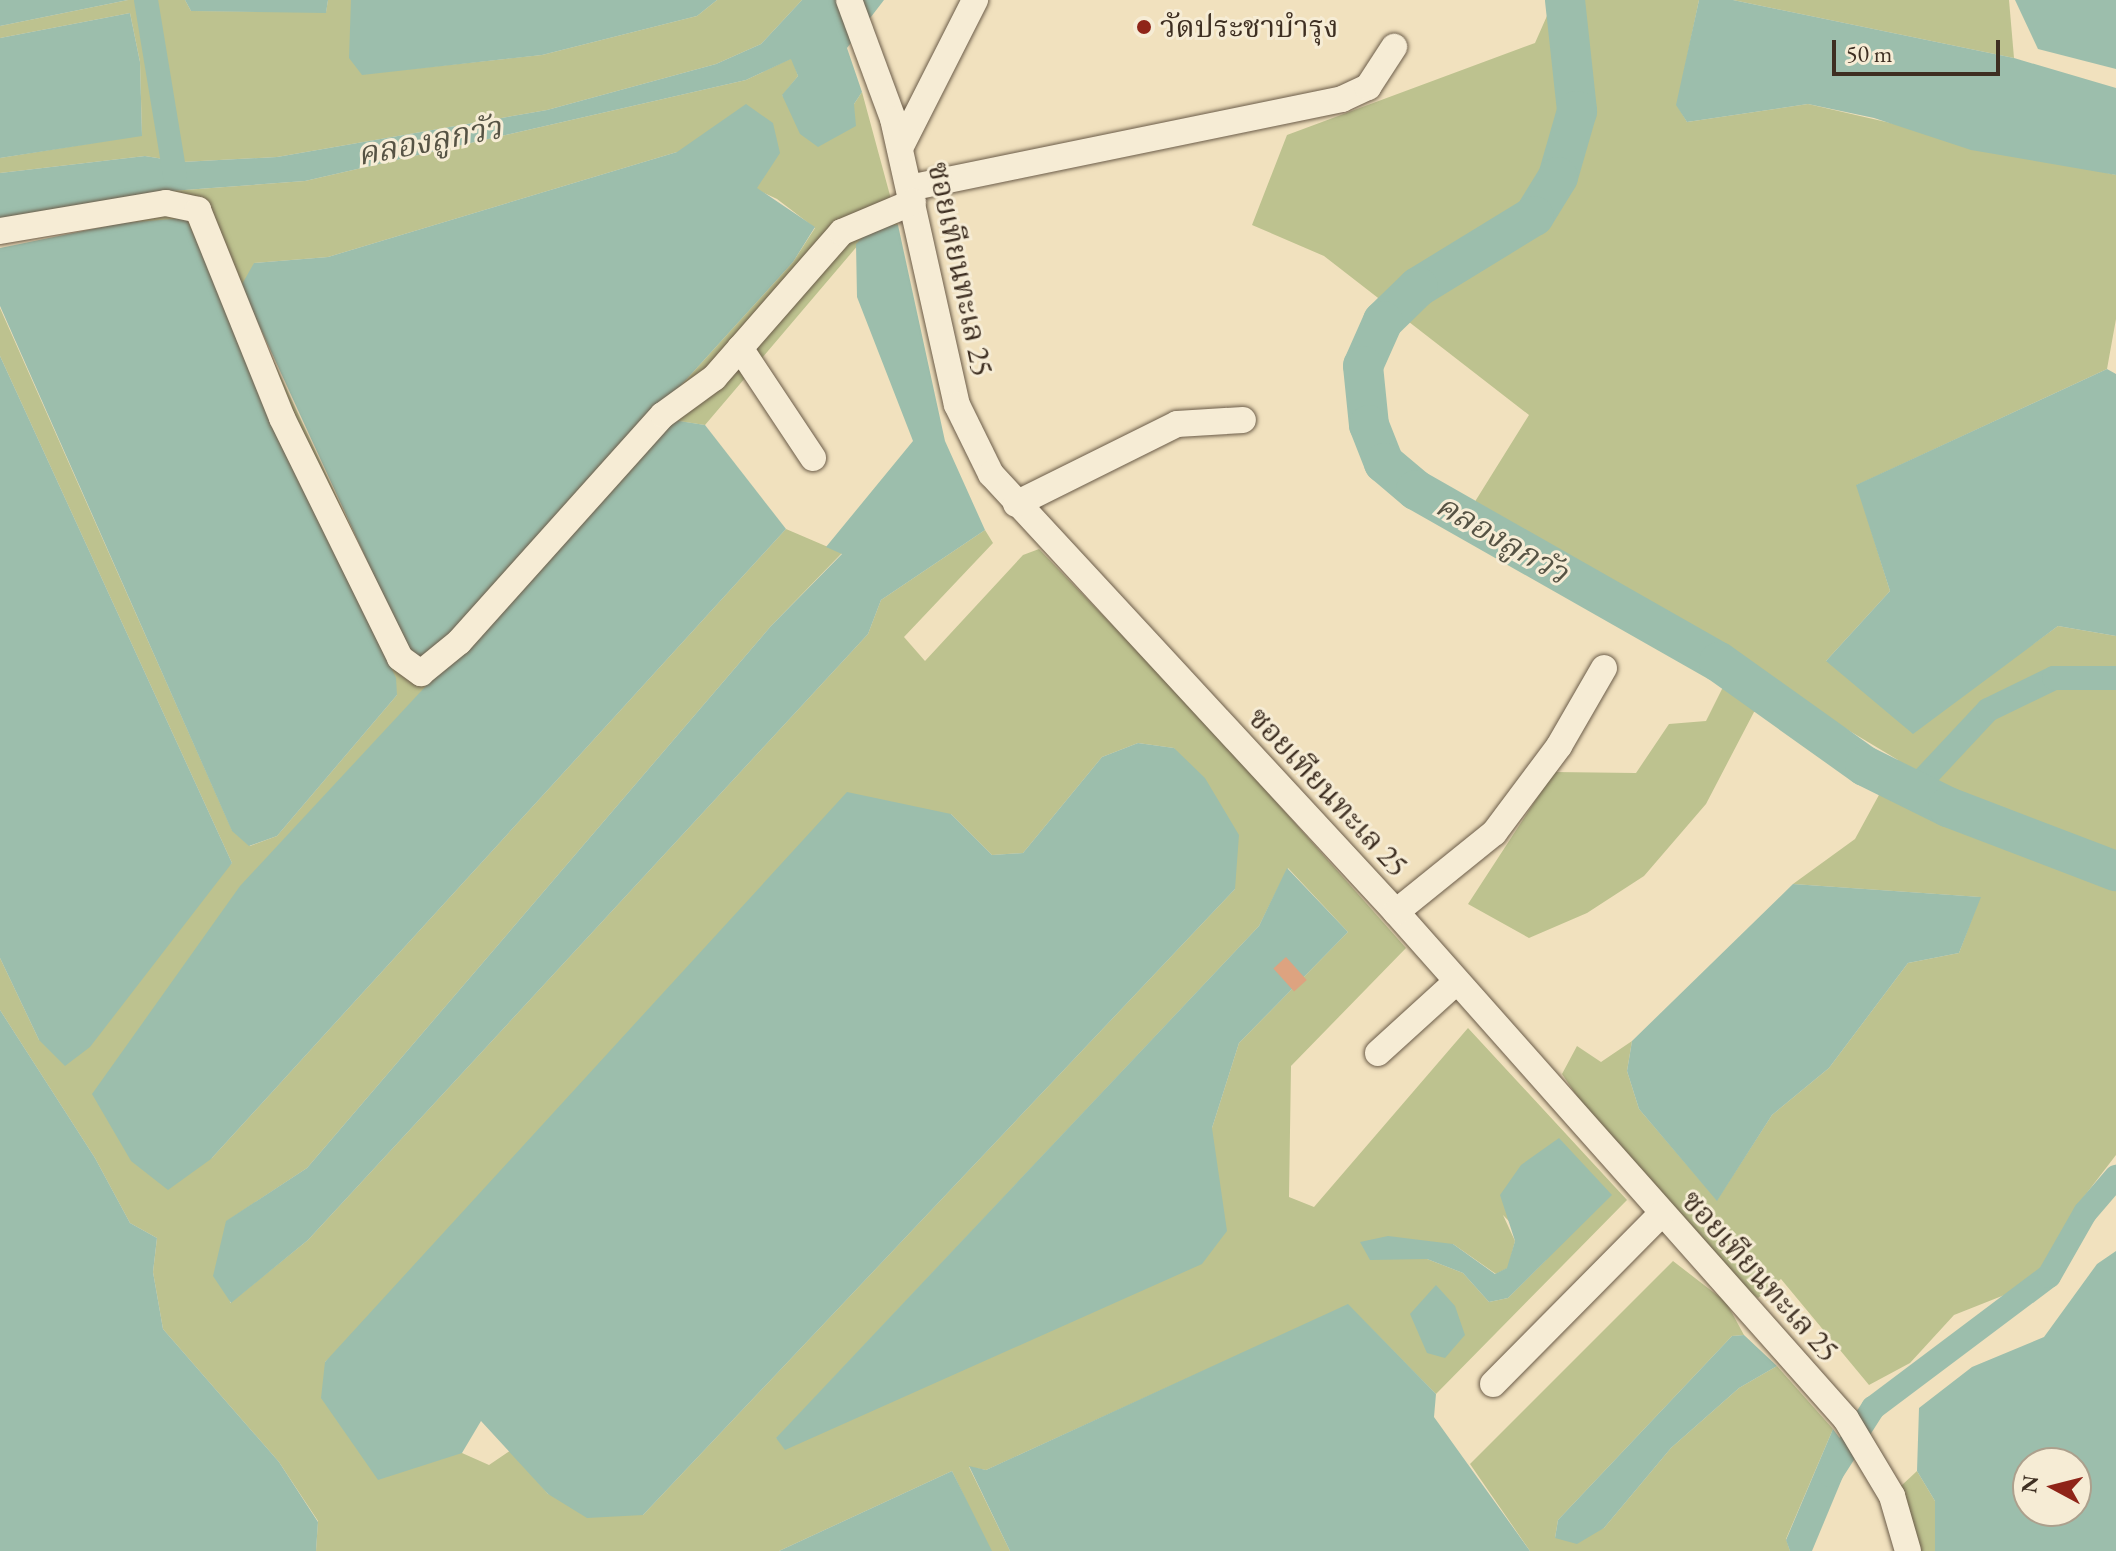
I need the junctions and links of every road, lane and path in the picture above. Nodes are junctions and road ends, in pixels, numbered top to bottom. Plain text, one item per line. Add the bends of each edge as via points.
1 (849, 0) edge
2 (975, 0) edge
3 (1394, 47) dead end
4 (900, 148) junction
5 (911, 195) junction
6 (0, 231) edge
7 (740, 348) junction
8 (1243, 420) dead end
9 (813, 458) dead end
10 (1016, 504) junction
11 (1604, 668) dead end
12 (1401, 918) junction
13 (1456, 982) junction
14 (1378, 1053) dead end
15 (1660, 1215) junction
16 (1493, 1384) dead end
17 (1908, 1551) edge

1 - 4 street, ซอยเทียนทะเล 25 via 882,83
2 - 4 street
3 - 5 street via 1368,87 1342,99
4 - 5 street, ซอยเทียนทะเล 25
5 - 7 street via 842,232
5 - 10 street, ซอยเทียนทะเล 25 via 957,405 991,474
6 - 7 street via 166,203 198,210 282,418 400,658 421,673 459,642 663,415 714,378
7 - 9 street
8 - 10 street via 1177,424
10 - 12 street, ซอยเทียนทะเล 25
11 - 12 street via 1559,746 1494,833
12 - 13 street, ซอยเทียนทะเล 25
13 - 14 street
13 - 15 street, ซอยเทียนทะเล 25
15 - 16 street
15 - 17 street, ซอยเทียนทะเล 25 via 1866,1444 1892,1496

